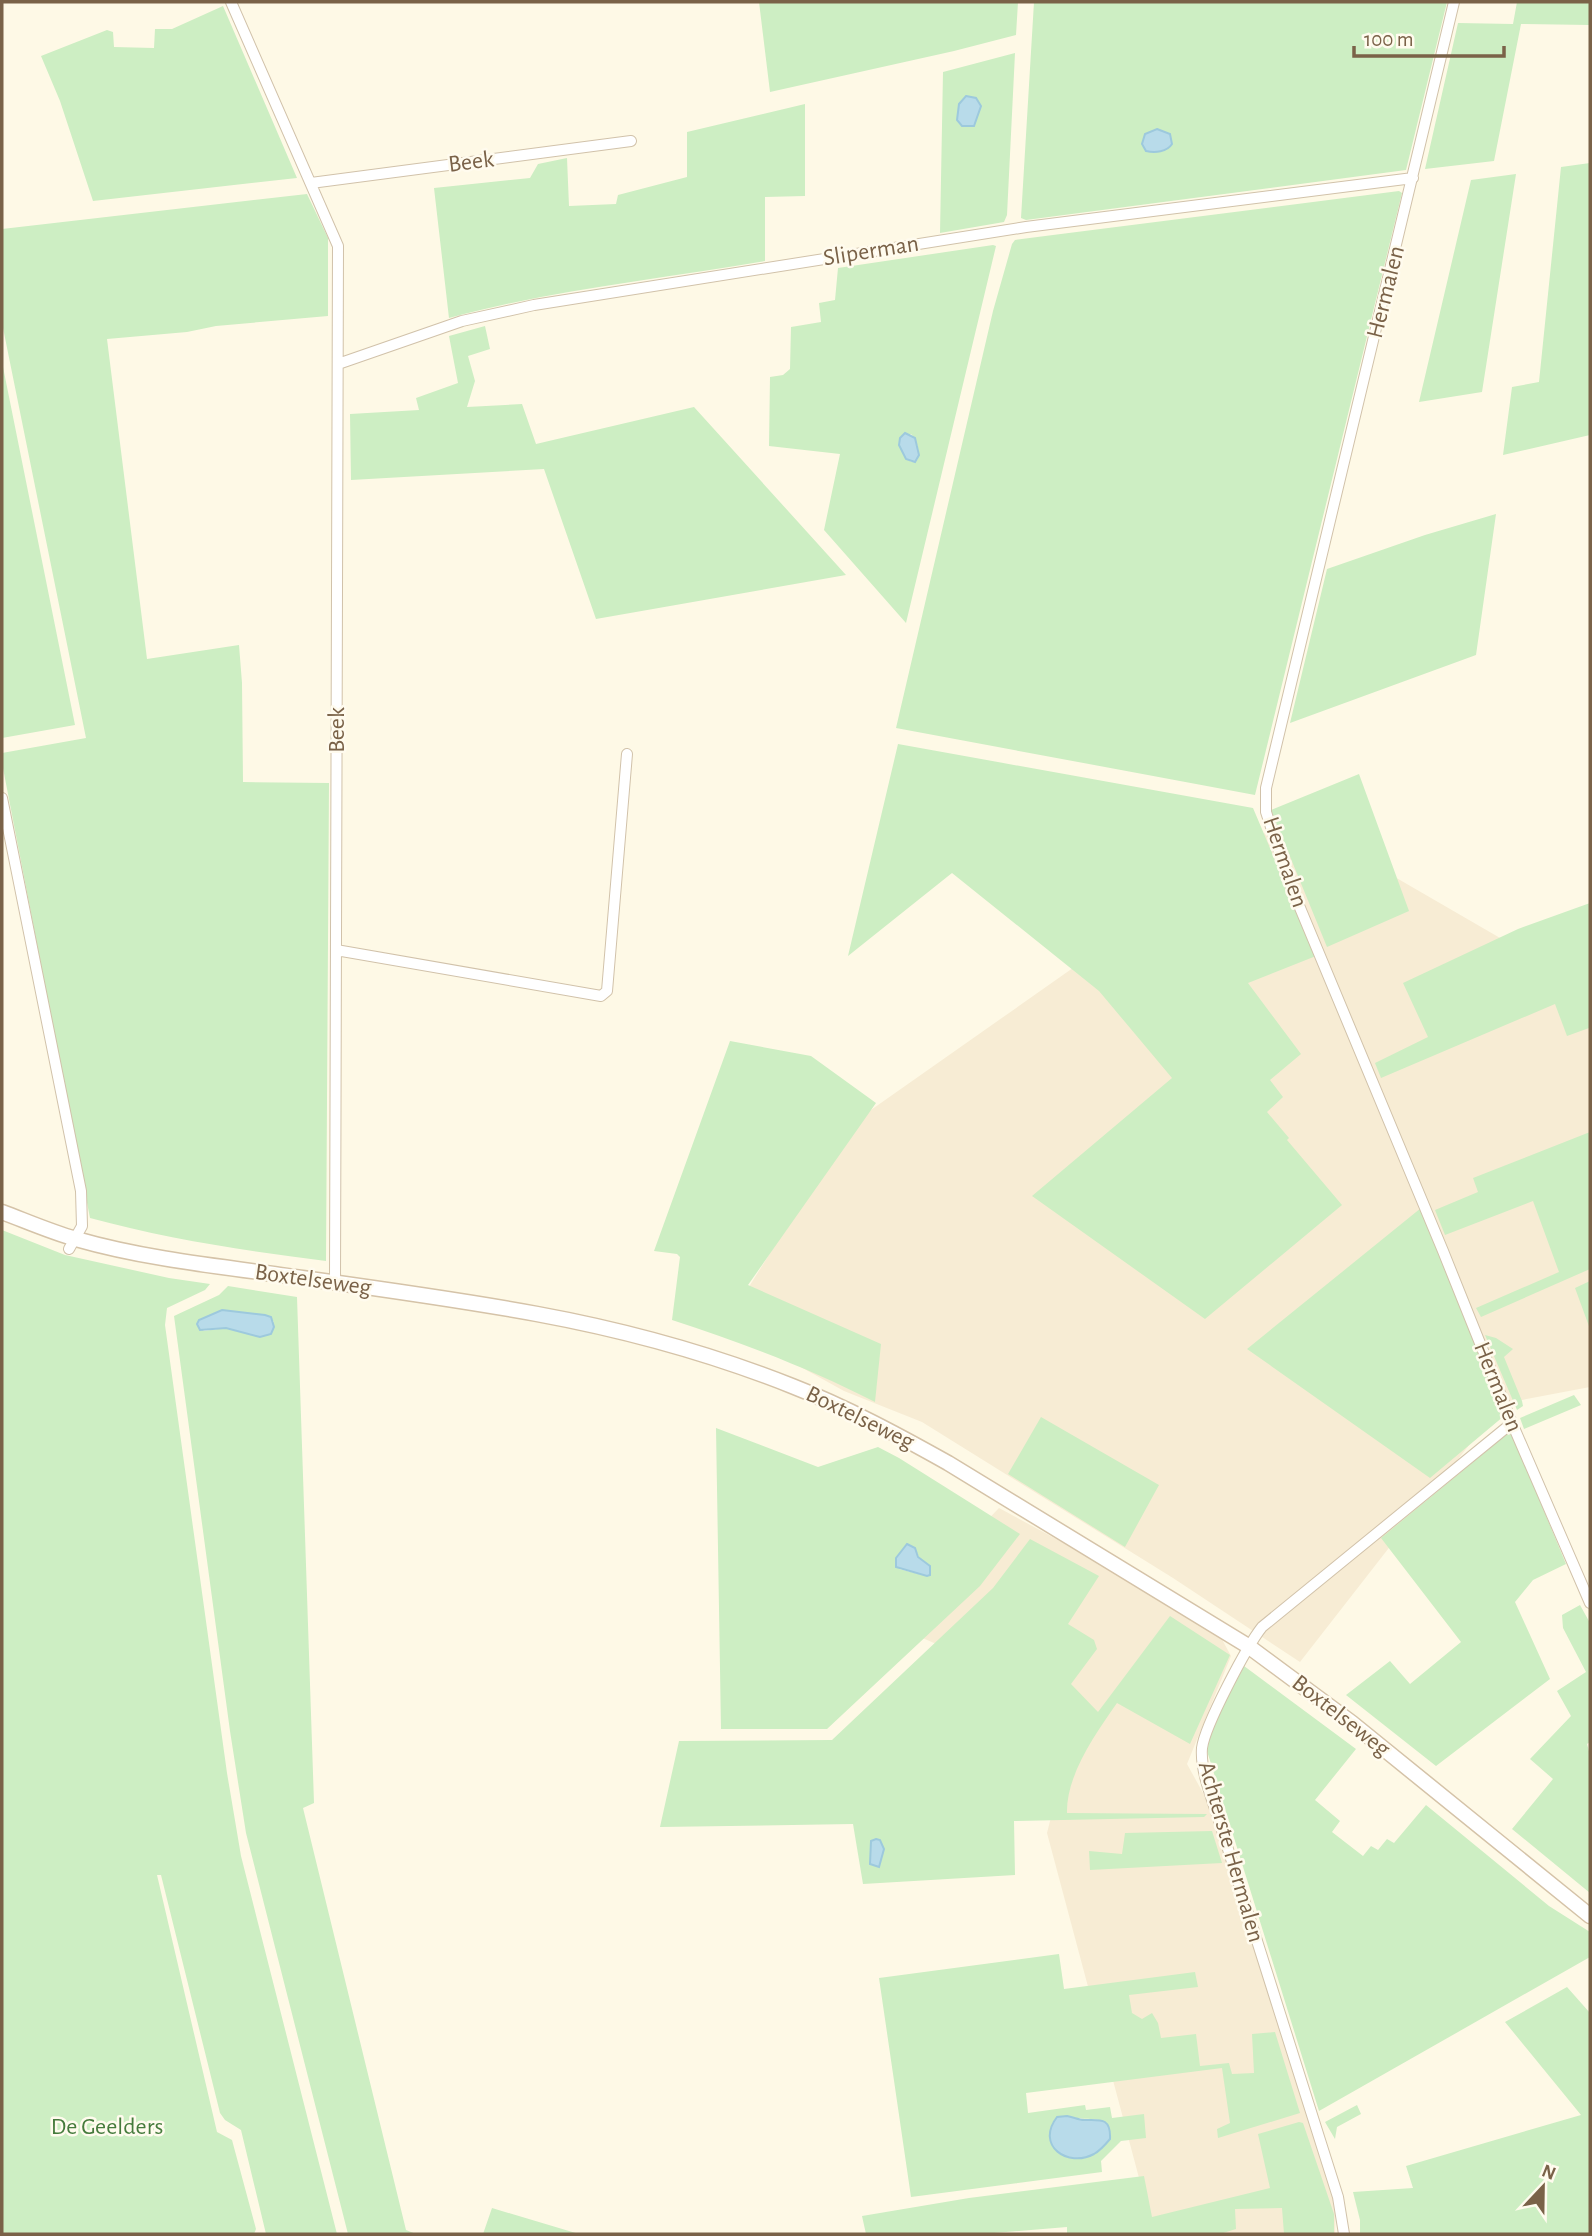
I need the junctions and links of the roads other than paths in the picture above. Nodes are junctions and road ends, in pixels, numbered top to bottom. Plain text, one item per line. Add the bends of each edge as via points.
1 (231, 2) edge
2 (1454, 2) edge
3 (631, 141) dead end
4 (1413, 177) junction
5 (311, 183) junction
6 (338, 364) junction
7 (627, 754) dead end
8 (2, 798) edge
9 (336, 950) junction
10 (2, 1212) edge
11 (73, 1244) junction
12 (335, 1283) junction
13 (1512, 1423) junction
14 (1590, 1603) edge
15 (1248, 1646) junction
16 (1590, 1916) edge
17 (1344, 2234) edge

1 - 5 street, Beek
2 - 4 street, Hermalen
3 - 5 street, Beek
4 - 6 street, Sliperman via 1026,227 534,305 462,321
4 - 13 street, Hermalen via 1269,775 1266,812 1288,879
5 - 6 street, Beek via 338,246
6 - 9 street, Beek
7 - 9 street via 607,990 601,996
8 - 11 street via 81,1191 82,1226
9 - 12 street, Beek
10 - 11 main road, Boxtelseweg
11 - 12 main road, Boxtelseweg
12 - 15 main road, Boxtelseweg via 593,1325 734,1364 794,1387 948,1463
13 - 14 street, Hermalen
13 - 15 street, Achterste Hermalen via 1262,1627
15 - 16 main road, Boxtelseweg via 1352,1723
15 - 17 street, Achterste Hermalen via 1206,1734 1203,1765 1338,2197

